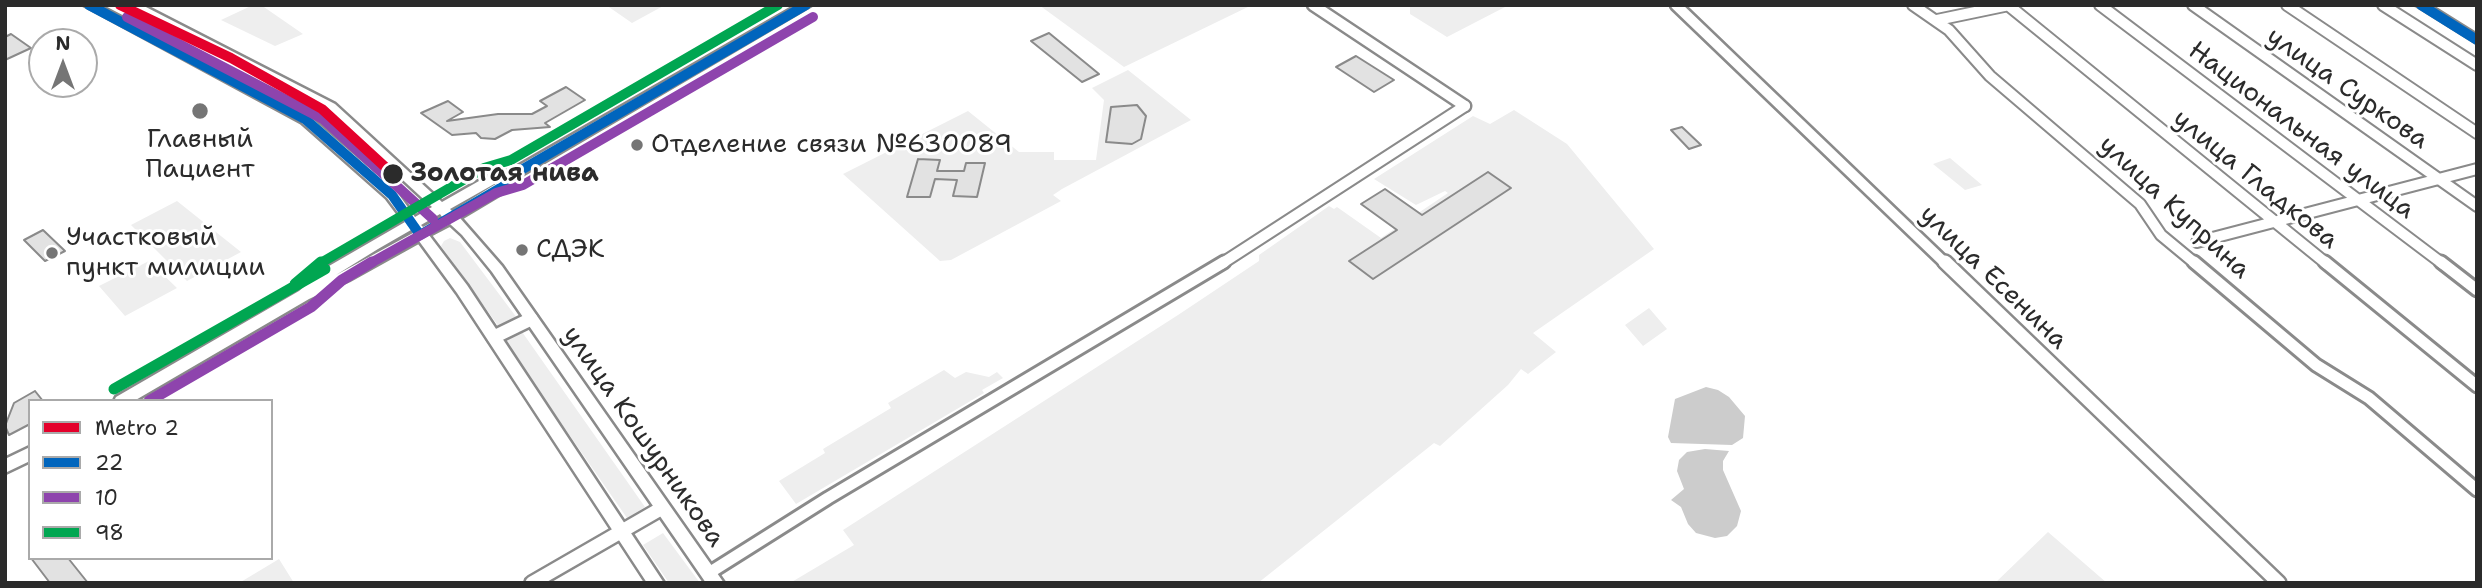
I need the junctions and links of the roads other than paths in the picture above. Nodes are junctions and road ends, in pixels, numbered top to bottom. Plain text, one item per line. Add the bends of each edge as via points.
1 (89, 5) edge
2 (133, 5) edge
3 (806, 5) edge
4 (1313, 5) edge
5 (1676, 5) edge
6 (1913, 5) edge
7 (2008, 5) edge
8 (2100, 5) edge
9 (2193, 5) edge
10 (2287, 5) edge
11 (2383, 5) edge
12 (2421, 5) edge
13 (1937, 20) junction
14 (2477, 40) edge
15 (2477, 65) edge
16 (1465, 106) joint
17 (2477, 133) edge
18 (2477, 169) edge
19 (2439, 180) junction
20 (387, 192) junction
21 (2360, 201) junction
22 (2477, 206) edge
23 (447, 213) junction
24 (2274, 222) junction
25 (416, 230) junction
26 (2197, 242) dead end
27 (373, 246) junction
28 (2477, 290) edge
29 (304, 295) junction
30 (531, 319) junction
31 (494, 337) junction
32 (2477, 386) edge
33 (124, 399) edge
34 (28, 454) edge
35 (5, 467) edge
36 (2477, 490) edge
37 (662, 508) junction
38 (624, 532) junction
39 (713, 578) edge
40 (532, 583) edge
41 (656, 583) edge
42 (2278, 583) edge

1 - 20 main road via 305,118
2 - 23 main road, улица Кошурникова via 331,107
3 - 23 main road via 516,173 502,187
4 - 16 street
5 - 42 street, улица Есенина
6 - 13 street, улица Куприна
7 - 13 street
7 - 24 street, улица Гладкова
8 - 21 street, Национальная улица
9 - 19 street, улица Суркова
10 - 17 street
11 - 15 street
12 - 14 main road
13 - 36 street, улица Куприна via 1990,76 2140,204 2161,234 2316,365 2369,398
16 - 39 street via 1226,261 828,498
18 - 19 street
19 - 21 street
19 - 22 street, улица Суркова
20 - 25 main road
20 - 27 main road via 398,218
21 - 24 street
21 - 28 street, Национальная улица
23 - 25 main road
23 - 30 main road, улица Кошурникова via 497,269
24 - 26 street
24 - 32 street, улица Гладкова
25 - 27 main road
25 - 29 main road via 344,276
25 - 31 main road
27 - 29 main road via 334,269
29 - 33 main road
30 - 31 street, улица Кошурникова
30 - 37 main road, улица Кошурникова
31 - 38 main road
34 - 35 main road
37 - 38 street
37 - 39 main road, улица Кошурникова
38 - 40 street
38 - 41 main road

